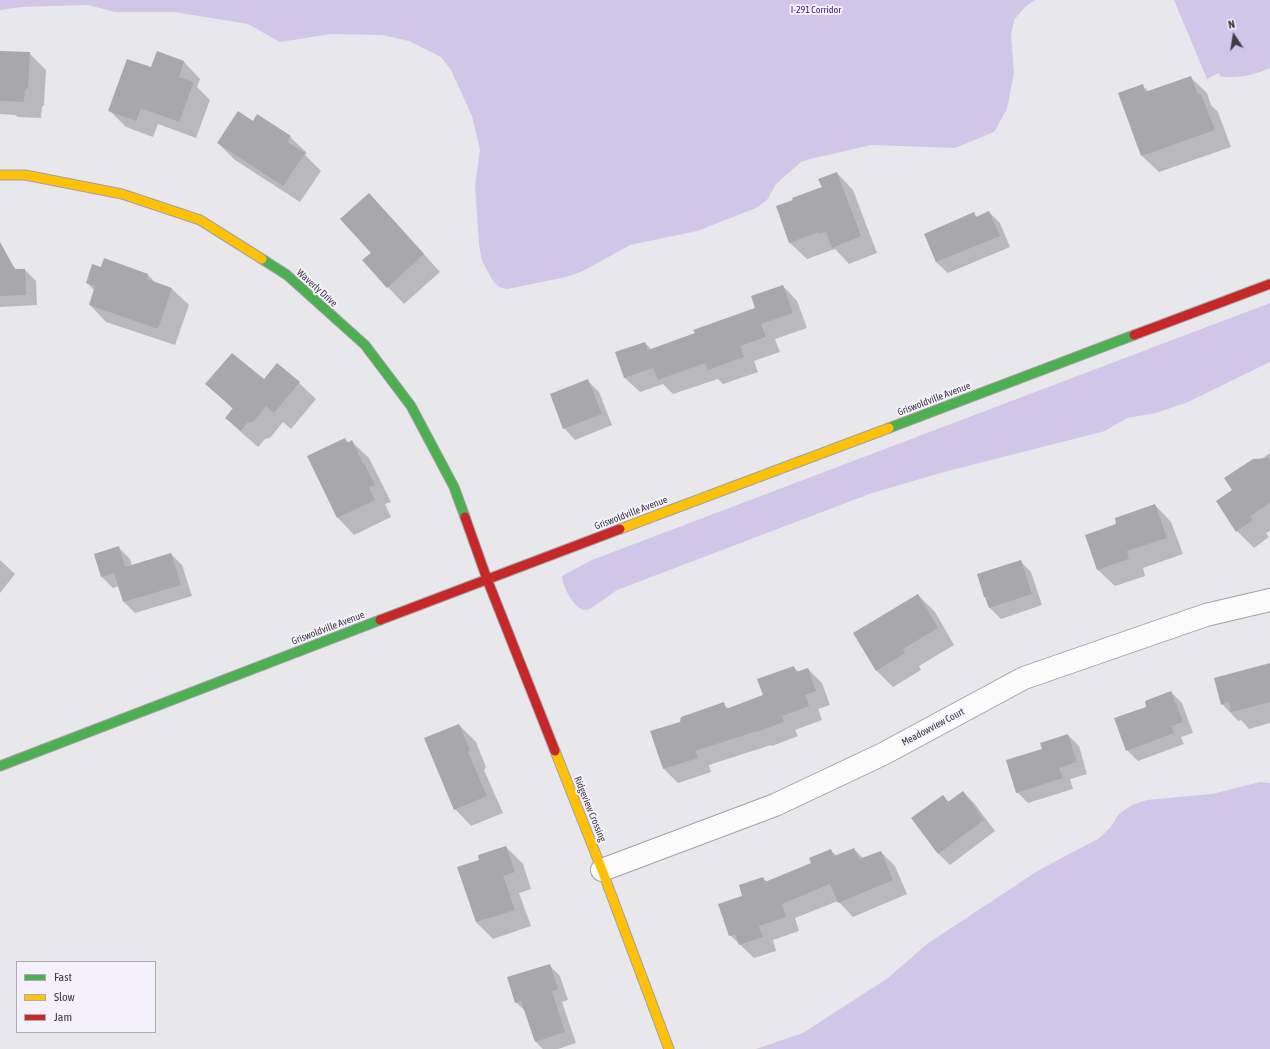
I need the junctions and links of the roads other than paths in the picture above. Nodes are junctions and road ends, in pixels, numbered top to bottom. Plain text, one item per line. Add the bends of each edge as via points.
1 (0, 175) edge
2 (1270, 284) edge
3 (487, 579) junction
4 (1270, 600) edge
5 (0, 766) edge
6 (602, 870) junction
7 (669, 1049) edge

1 - 3 street, Waverly Drive via 26,175 122,194 200,220 286,275 365,345 411,406 454,487
2 - 3 street, Griswoldville Avenue
3 - 5 street, Griswoldville Avenue
3 - 6 street, Ridgeview Crossing
4 - 6 street, Meadowview Court via 1206,615 1024,678 883,754 775,805
6 - 7 street, Ridgeview Crossing

